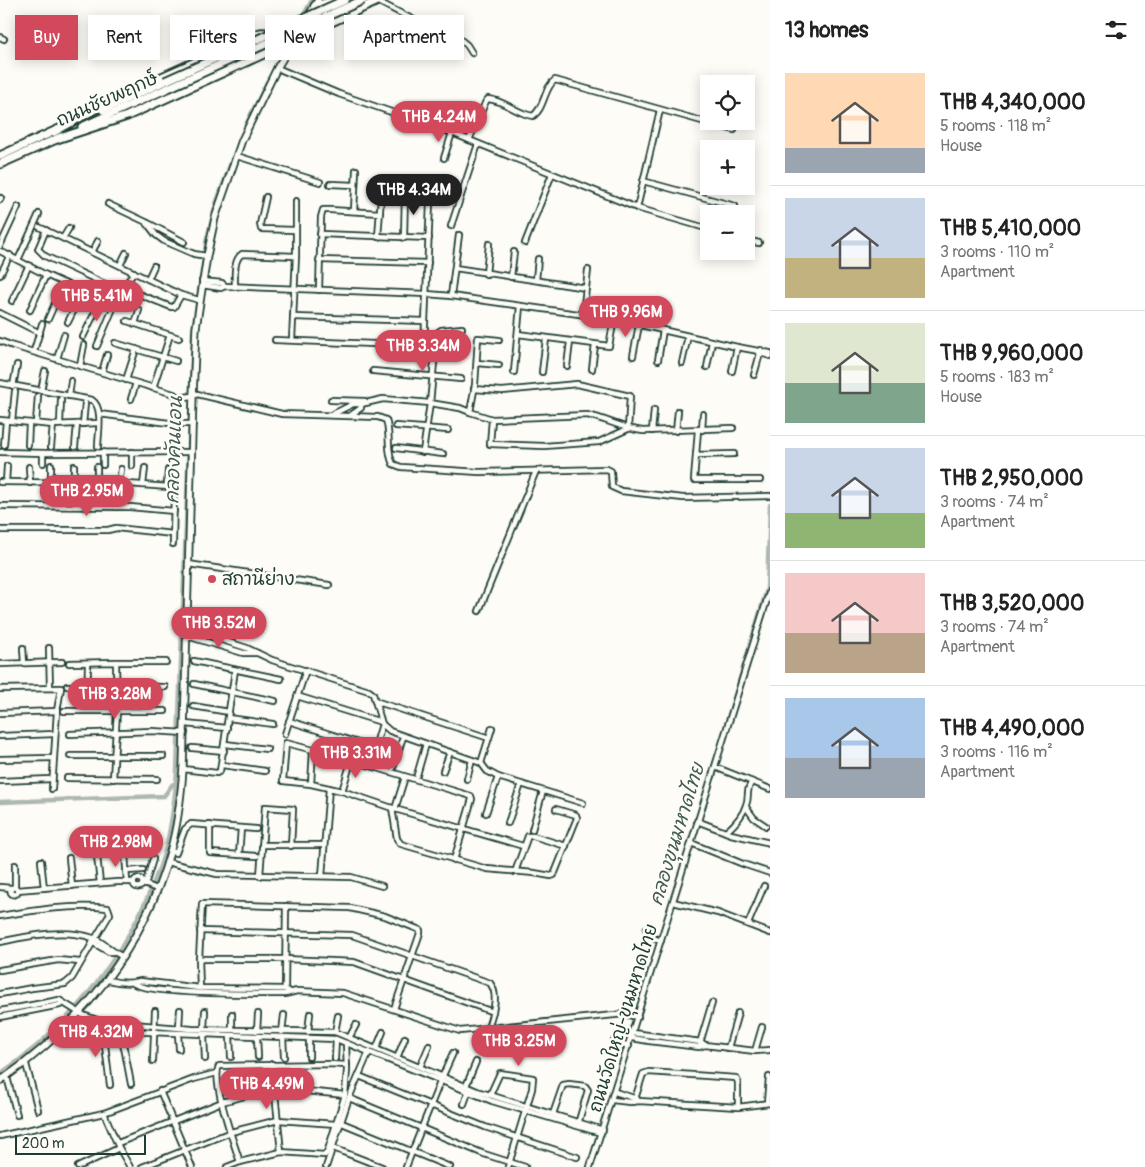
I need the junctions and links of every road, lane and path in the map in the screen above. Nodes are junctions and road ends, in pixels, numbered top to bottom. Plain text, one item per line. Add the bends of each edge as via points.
1 (345, 0) edge
2 (363, 0) edge
3 (333, 1) edge
4 (378, 1) edge
5 (316, 3) edge
6 (309, 15) edge
7 (342, 17) junction
8 (334, 21) edge
9 (472, 53) dead end
10 (282, 60) edge
11 (277, 68) junction
12 (167, 85) junction
13 (660, 110) junction
14 (700, 121) edge
15 (452, 134) junction
16 (55, 135) junction
17 (469, 140) junction
18 (478, 144) junction
19 (0, 156) edge
20 (237, 156) junction
21 (444, 158) dead end
22 (0, 164) edge
23 (356, 170) dead end
24 (552, 174) junction
25 (643, 181) junction
26 (320, 182) dead end
27 (330, 184) dead end
28 (382, 184) dead end
29 (355, 185) junction
30 (405, 194) dead end
31 (266, 196) dead end
32 (296, 201) dead end
33 (430, 203) dead end
34 (108, 204) dead end
35 (731, 205) edge
36 (18, 207) dead end
37 (637, 208) junction
38 (354, 211) junction
39 (380, 213) junction
40 (39, 214) dead end
41 (146, 222) junction
42 (451, 226) dead end
43 (700, 226) edge
44 (38, 227) dead end
45 (69, 228) dead end
46 (46, 230) junction
47 (295, 230) junction
48 (320, 234) junction
49 (459, 235) dead end
50 (378, 237) junction
51 (64, 238) junction
52 (404, 238) junction
53 (429, 238) junction
54 (98, 241) dead end
55 (184, 242) dead end
56 (525, 243) dead end
57 (755, 243) edge
58 (489, 244) dead end
59 (759, 244) dead end
60 (0, 246) edge
61 (0, 251) edge
62 (92, 252) junction
63 (514, 252) dead end
64 (126, 253) dead end
65 (10, 255) junction
66 (204, 256) junction
67 (296, 256) junction
68 (538, 259) dead end
69 (18, 260) junction
70 (319, 260) junction
71 (428, 263) junction
72 (29, 265) junction
73 (120, 265) junction
74 (154, 266) dead end
75 (455, 268) junction
76 (588, 270) dead end
77 (134, 272) junction
78 (486, 274) junction
79 (0, 275) edge
80 (46, 275) junction
81 (511, 277) junction
82 (148, 279) junction
83 (536, 280) junction
84 (64, 283) junction
85 (202, 283) junction
86 (235, 287) junction
87 (586, 288) junction
88 (294, 290) junction
89 (319, 290) junction
90 (83, 292) junction
91 (427, 294) junction
92 (181, 295) junction
93 (451, 296) junction
94 (198, 299) junction
95 (101, 300) junction
96 (12, 301) dead end
97 (114, 306) junction
98 (520, 306) junction
99 (30, 310) dead end
100 (139, 310) dead end
101 (0, 313) edge
102 (583, 314) junction
103 (293, 317) junction
104 (48, 319) dead end
105 (614, 319) junction
106 (425, 321) junction
107 (68, 322) dead end
108 (127, 322) dead end
109 (42, 324) dead end
110 (135, 324) junction
111 (639, 325) junction
112 (462, 328) dead end
113 (664, 330) junction
114 (40, 333) junction
115 (518, 334) junction
116 (64, 335) dead end
117 (170, 335) junction
118 (688, 336) junction
119 (84, 337) dead end
120 (180, 338) dead end
121 (546, 339) junction
122 (0, 340) edge
123 (275, 340) dead end
124 (292, 340) junction
125 (499, 340) dead end
126 (570, 342) junction
127 (712, 342) junction
128 (115, 343) dead end
129 (84, 345) dead end
130 (596, 345) junction
131 (97, 346) dead end
132 (737, 347) junction
133 (136, 349) junction
134 (34, 352) junction
135 (760, 352) junction
136 (463, 353) dead end
137 (770, 354) edge
138 (107, 355) dead end
139 (632, 356) dead end
140 (163, 357) junction
141 (435, 357) junction
142 (57, 359) junction
143 (658, 360) dead end
144 (176, 361) dead end
145 (477, 363) junction
146 (682, 363) dead end
147 (17, 365) dead end
148 (499, 365) dead end
149 (80, 366) junction
150 (567, 366) dead end
151 (707, 367) dead end
152 (592, 369) dead end
153 (373, 371) dead end
154 (732, 371) dead end
155 (45, 372) dead end
156 (102, 372) junction
157 (514, 372) dead end
158 (542, 372) dead end
159 (754, 375) dead end
160 (433, 376) junction
161 (461, 379) dead end
162 (126, 380) junction
163 (71, 381) dead end
164 (0, 383) edge
165 (136, 383) junction
166 (14, 388) junction
167 (153, 388) junction
168 (474, 389) junction
169 (40, 393) junction
170 (69, 396) junction
171 (189, 396) junction
172 (131, 399) dead end
173 (61, 400) dead end
174 (331, 400) dead end
175 (371, 401) junction
176 (85, 403) dead end
177 (430, 403) junction
178 (361, 404) junction
179 (654, 410) dead end
180 (470, 412) junction
181 (678, 412) dead end
182 (99, 414) junction
183 (703, 414) dead end
184 (329, 416) junction
185 (349, 416) junction
186 (492, 419) junction
187 (0, 420) edge
188 (6, 421) junction
189 (12, 421) junction
190 (30, 423) junction
191 (36, 423) junction
192 (99, 423) junction
193 (60, 424) junction
194 (77, 424) junction
195 (84, 424) junction
196 (192, 424) junction
197 (53, 425) junction
198 (396, 426) dead end
199 (427, 428) junction
200 (733, 428) dead end
201 (448, 430) dead end
202 (628, 430) junction
203 (676, 430) junction
204 (700, 430) junction
205 (652, 431) junction
206 (4, 445) dead end
207 (28, 445) dead end
208 (51, 447) dead end
209 (75, 447) dead end
210 (98, 447) dead end
211 (396, 448) dead end
212 (0, 452) edge
213 (103, 452) junction
214 (132, 452) junction
215 (190, 452) junction
216 (423, 452) junction
217 (43, 453) junction
218 (443, 454) dead end
219 (734, 454) dead end
220 (696, 455) junction
221 (43, 463) dead end
222 (51, 465) dead end
223 (103, 465) dead end
224 (7, 466) dead end
225 (74, 466) dead end
226 (132, 466) dead end
227 (29, 467) dead end
228 (97, 467) dead end
229 (144, 468) dead end
230 (121, 469) dead end
231 (168, 470) dead end
232 (536, 471) junction
233 (760, 480) dead end
234 (0, 482) edge
235 (6, 482) junction
236 (30, 483) junction
237 (51, 483) junction
238 (74, 483) junction
239 (97, 483) junction
240 (119, 483) junction
241 (143, 485) junction
242 (169, 487) junction
243 (768, 496) edge
244 (0, 506) edge
245 (116, 507) junction
246 (174, 511) junction
247 (0, 530) edge
248 (173, 534) junction
249 (173, 544) dead end
250 (188, 564) junction
251 (329, 585) dead end
252 (770, 590) edge
253 (479, 611) dead end
254 (187, 613) junction
255 (187, 629) junction
256 (241, 629) dead end
257 (187, 636) junction
258 (24, 648) dead end
259 (49, 648) dead end
260 (258, 653) junction
261 (194, 661) dead end
262 (49, 662) junction
263 (62, 662) dead end
264 (116, 662) junction
265 (166, 662) dead end
266 (24, 663) junction
267 (68, 663) dead end
268 (88, 663) junction
269 (0, 664) edge
270 (236, 670) junction
271 (306, 670) junction
272 (281, 679) dead end
273 (194, 684) dead end
274 (88, 685) junction
275 (67, 686) dead end
276 (116, 686) junction
277 (165, 687) dead end
278 (50, 688) junction
279 (0, 689) edge
280 (232, 692) junction
281 (297, 696) junction
282 (375, 700) junction
283 (275, 701) dead end
284 (193, 706) dead end
285 (87, 710) junction
286 (117, 710) junction
287 (165, 710) dead end
288 (56, 711) junction
289 (64, 711) dead end
290 (229, 712) junction
291 (0, 713) edge
292 (228, 718) junction
293 (289, 721) junction
294 (382, 723) junction
295 (185, 724) junction
296 (273, 724) dead end
297 (227, 728) junction
298 (492, 728) dead end
299 (183, 732) junction
300 (116, 733) junction
301 (55, 734) junction
302 (70, 734) dead end
303 (285, 734) dead end
304 (0, 736) edge
305 (403, 737) junction
306 (489, 738) junction
307 (225, 744) junction
308 (426, 744) junction
309 (192, 748) dead end
310 (374, 748) junction
311 (267, 749) dead end
312 (224, 751) junction
313 (450, 752) junction
314 (70, 756) dead end
315 (115, 756) junction
316 (162, 756) dead end
317 (54, 758) junction
318 (0, 760) edge
319 (472, 760) junction
320 (370, 761) dead end
321 (481, 763) junction
322 (222, 765) junction
323 (715, 767) junction
324 (393, 768) dead end
325 (183, 769) junction
326 (265, 771) dead end
327 (443, 771) dead end
328 (417, 775) dead end
329 (498, 776) junction
330 (405, 777) junction
331 (67, 778) dead end
332 (157, 778) dead end
333 (467, 778) dead end
334 (113, 779) junction
335 (52, 780) junction
336 (0, 781) edge
337 (752, 782) junction
338 (311, 784) junction
339 (521, 784) junction
340 (328, 788) junction
341 (52, 789) dead end
342 (770, 789) edge
343 (342, 791) junction
344 (543, 791) junction
345 (582, 803) dead end
346 (746, 807) junction
347 (394, 808) junction
348 (556, 809) dead end
349 (486, 813) dead end
350 (698, 821) junction
351 (508, 823) dead end
352 (210, 825) junction
353 (766, 826) dead end
354 (241, 828) junction
355 (256, 829) dead end
356 (463, 829) junction
357 (532, 830) dead end
358 (726, 832) junction
359 (691, 843) junction
360 (770, 843) edge
361 (262, 845) junction
362 (291, 846) junction
363 (324, 846) junction
364 (523, 846) junction
365 (566, 846) junction
366 (173, 852) junction
367 (126, 853) dead end
368 (239, 855) junction
369 (97, 856) dead end
370 (256, 856) dead end
371 (69, 858) dead end
372 (154, 859) dead end
373 (454, 860) junction
374 (42, 861) dead end
375 (170, 863) junction
376 (15, 865) dead end
377 (144, 870) dead end
378 (126, 871) junction
379 (515, 872) junction
380 (770, 873) edge
381 (260, 876) junction
382 (322, 876) junction
383 (127, 882) junction
384 (100, 883) junction
385 (144, 885) junction
386 (72, 886) junction
387 (382, 886) dead end
388 (764, 886) dead end
389 (0, 887) edge
390 (14, 888) junction
391 (44, 888) junction
392 (156, 888) junction
393 (672, 902) junction
394 (286, 906) junction
395 (0, 916) edge
396 (748, 924) junction
397 (646, 929) dead end
398 (200, 932) junction
399 (286, 932) junction
400 (770, 934) edge
401 (93, 940) junction
402 (658, 940) junction
403 (0, 942) edge
404 (413, 955) junction
405 (121, 956) junction
406 (199, 958) junction
407 (285, 959) junction
408 (80, 962) junction
409 (0, 970) edge
410 (108, 980) junction
411 (405, 980) junction
412 (200, 988) junction
413 (179, 989) junction
414 (285, 989) junction
415 (235, 991) junction
416 (290, 992) junction
417 (0, 994) edge
418 (63, 1003) junction
419 (712, 1003) dead end
420 (394, 1009) junction
421 (180, 1010) dead end
422 (0, 1011) edge
423 (155, 1011) dead end
424 (205, 1012) dead end
425 (492, 1012) junction
426 (80, 1013) junction
427 (738, 1013) dead end
428 (232, 1014) dead end
429 (258, 1014) dead end
430 (310, 1014) dead end
431 (284, 1015) dead end
432 (0, 1016) edge
433 (338, 1016) dead end
434 (636, 1017) junction
435 (121, 1023) junction
436 (356, 1026) dead end
437 (154, 1027) junction
438 (762, 1027) dead end
439 (111, 1028) junction
440 (179, 1028) junction
441 (103, 1029) junction
442 (204, 1029) junction
443 (486, 1029) junction
444 (232, 1030) junction
445 (121, 1032) junction
446 (192, 1032) junction
447 (308, 1032) junction
448 (335, 1032) junction
449 (383, 1032) dead end
450 (154, 1033) junction
451 (178, 1034) junction
452 (246, 1034) junction
453 (257, 1034) junction
454 (283, 1034) junction
455 (204, 1035) junction
456 (633, 1035) junction
457 (230, 1036) junction
458 (308, 1038) junction
459 (349, 1038) junction
460 (405, 1038) dead end
461 (336, 1039) junction
462 (614, 1041) dead end
463 (346, 1043) junction
464 (357, 1044) junction
465 (626, 1045) junction
466 (702, 1045) junction
467 (429, 1046) dead end
468 (487, 1048) dead end
469 (728, 1048) junction
470 (179, 1049) dead end
471 (376, 1049) junction
472 (770, 1050) edge
473 (755, 1051) junction
474 (369, 1052) junction
475 (453, 1053) dead end
476 (231, 1057) dead end
477 (258, 1057) dead end
478 (284, 1057) dead end
479 (309, 1057) dead end
480 (397, 1058) junction
481 (205, 1059) dead end
482 (335, 1059) dead end
483 (153, 1060) dead end
484 (476, 1062) dead end
485 (26, 1064) junction
486 (272, 1064) junction
487 (347, 1065) junction
488 (408, 1065) junction
489 (420, 1067) junction
490 (218, 1073) junction
491 (359, 1076) junction
492 (769, 1076) edge
493 (7, 1077) junction
494 (441, 1079) junction
495 (0, 1081) edge
496 (131, 1084) dead end
497 (110, 1085) dead end
498 (466, 1086) junction
499 (275, 1088) junction
500 (160, 1091) junction
501 (468, 1092) junction
502 (615, 1092) junction
503 (490, 1095) junction
504 (347, 1096) junction
505 (612, 1100) junction
506 (636, 1100) junction
507 (222, 1102) junction
508 (769, 1103) edge
509 (464, 1104) dead end
510 (430, 1105) junction
511 (738, 1107) junction
512 (526, 1109) junction
513 (38, 1110) dead end
514 (104, 1113) junction
515 (17, 1114) dead end
516 (553, 1114) junction
517 (278, 1120) junction
518 (172, 1121) junction
519 (342, 1123) junction
520 (336, 1124) junction
521 (578, 1124) junction
522 (422, 1128) junction
523 (601, 1131) junction
524 (231, 1132) junction
525 (0, 1136) edge
526 (517, 1137) junction
527 (118, 1146) junction
528 (334, 1148) junction
529 (186, 1150) junction
530 (281, 1152) junction
531 (412, 1152) junction
532 (578, 1157) dead end
533 (92, 1161) junction
534 (240, 1162) junction
535 (508, 1164) edge
536 (127, 1166) edge
537 (78, 1167) edge
538 (96, 1167) edge
539 (142, 1167) edge
540 (192, 1167) edge
541 (227, 1167) edge
542 (326, 1167) edge
543 (382, 1167) edge
544 (406, 1167) edge
545 (450, 1167) edge
546 (525, 1167) edge
547 (590, 1167) edge

1 - 12 main road, ถนนชัยพฤกษ์, bridge
2 - 12 main road, ถนนชัยพฤกษ์, bridge
3 - 5 main road
3 - 7 main road via 324,10 327,16 334,19
4 - 7 main road
4 - 9 street via 441,34 462,40
5 - 6 street
7 - 8 main road
10 - 11 street
11 - 15 street via 341,95
11 - 20 street
12 - 16 main road, ถนนชัยพฤกษ์
13 - 14 street
13 - 17 street via 555,80 550,84 538,113 533,116 488,99
13 - 25 street
15 - 17 street
15 - 21 street
16 - 16 main road via 117,97 260,33 268,32 274,40 274,47 268,52 142,109 94,127
16 - 19 main road, ถนนชัยพฤกษ์
16 - 22 main road, ถนนชัยพฤกษ์
17 - 18 street
18 - 24 street
18 - 42 street
20 - 26 street
20 - 66 street
23 - 29 street
24 - 37 street
24 - 56 street
25 - 35 street
25 - 37 street
27 - 29 street
28 - 39 street
29 - 38 street
30 - 52 street
31 - 47 street via 261,229
32 - 47 street
33 - 53 street
34 - 41 street
36 - 60 street
37 - 43 street
38 - 39 street
38 - 48 street via 322,210
39 - 50 street
40 - 69 street
41 - 55 street
41 - 66 street via 159,237
44 - 46 street
45 - 51 street
46 - 51 street
46 - 77 street via 38,249 45,256 120,291
47 - 67 street
48 - 50 street
48 - 70 street
49 - 75 street
50 - 52 street
51 - 62 street
52 - 53 street
53 - 71 street
54 - 62 street
57 - 59 street
58 - 78 street
61 - 65 street
62 - 73 street
63 - 81 street
64 - 73 street
65 - 69 street
65 - 79 street
66 - 85 street
67 - 86 street via 242,254 236,261
67 - 88 street
68 - 83 street
69 - 72 street
70 - 71 street
70 - 89 street
71 - 91 street
72 - 80 street
72 - 96 street
73 - 77 street
74 - 82 street
75 - 78 street
75 - 93 street
76 - 87 street
77 - 82 street
78 - 81 street
80 - 84 street
80 - 99 street
81 - 83 street
82 - 92 street
83 - 87 street
84 - 90 street
84 - 104 street
85 - 86 street via 220,288
85 - 94 street
86 - 88 street
87 - 102 street
88 - 89 street
88 - 103 street
89 - 91 street
90 - 95 street
90 - 107 street
91 - 93 street
91 - 106 street
92 - 94 street
92 - 97 street via 173,307 131,291 123,305
93 - 98 street
94 - 171 street
95 - 97 street
95 - 119 street
97 - 131 street
98 - 102 street
98 - 115 street
100 - 110 street
101 - 114 street
102 - 105 street
103 - 106 street
103 - 124 street
105 - 111 street
105 - 130 street via 609,346
106 - 124 street via 423,346
108 - 110 street
109 - 114 street
110 - 117 street
111 - 113 street
111 - 139 street
112 - 141 street via 438,332
113 - 118 street
113 - 143 street
114 - 134 street
115 - 121 street
115 - 157 street
116 - 142 street
117 - 120 street
117 - 140 street
118 - 127 street
118 - 146 street
121 - 126 street
121 - 158 street
122 - 134 street
123 - 124 street
125 - 145 street via 478,338
126 - 130 street
126 - 150 street
127 - 132 street
127 - 151 street
128 - 133 street
129 - 149 street
130 - 152 street
132 - 135 street
132 - 154 street
133 - 140 street
133 - 162 street
134 - 142 street
135 - 137 street
135 - 159 street
136 - 141 street
138 - 156 street
140 - 144 street
140 - 167 street
141 - 160 street
142 - 149 street
145 - 148 street
145 - 168 street
147 - 166 street
149 - 156 street
153 - 160 street
155 - 169 street
156 - 162 street
160 - 161 street
160 - 177 street
162 - 165 street
163 - 170 street
164 - 166 street
165 - 167 street
165 - 172 street
166 - 169 street
166 - 189 street
167 - 171 street via 181,398
168 - 180 street
168 - 202 street via 502,392 577,384 630,396
169 - 170 street
169 - 191 street
170 - 182 street via 92,400 98,406
171 - 184 street via 257,407 272,413
171 - 196 street
173 - 193 street
174 - 175 street
175 - 177 street
175 - 178 street
176 - 195 street
177 - 180 street
177 - 199 street
178 - 184 street via 353,404
178 - 185 street via 361,408
179 - 205 street
180 - 186 street
181 - 203 street
182 - 192 street
182 - 196 street
183 - 204 street
184 - 185 street
185 - 232 street via 386,420 390,458 393,464 401,467 479,472
186 - 202 street via 588,415
186 - 202 street via 490,444 544,446 599,442
187 - 188 street
188 - 189 street
188 - 206 street
189 - 190 street
190 - 191 street
190 - 207 street
191 - 197 street
192 - 195 street
192 - 210 street
193 - 194 street
193 - 197 street
194 - 195 street
194 - 209 street
196 - 215 street
197 - 208 street
198 - 199 street
199 - 201 street
199 - 216 street
200 - 204 street
202 - 205 street
203 - 204 street
203 - 205 street
204 - 220 street
211 - 216 street
212 - 217 street
213 - 214 street
213 - 217 street
213 - 223 street
214 - 215 street
214 - 226 street
215 - 250 street
216 - 218 street
217 - 221 street
219 - 220 street
220 - 233 street via 694,480
222 - 237 street
224 - 235 street
225 - 238 street
227 - 236 street
228 - 239 street
229 - 241 street
230 - 240 street
231 - 242 street
232 - 243 street via 607,469 611,471 611,482 616,489 682,498
232 - 253 street
234 - 235 street
235 - 236 street
236 - 237 street
237 - 238 street
238 - 239 street
239 - 240 street
240 - 241 street
240 - 245 street
241 - 242 street
242 - 246 street via 174,492
244 - 245 street
245 - 246 street
246 - 248 street
247 - 248 street via 116,528
248 - 249 street
250 - 251 street
250 - 254 street
252 - 323 street, ถนนวัดใหญ่-ขุนมหาดไทย
254 - 255 street
254 - 256 street
255 - 257 street
255 - 260 street
257 - 260 street via 243,653
257 - 295 street
258 - 266 street
259 - 262 street
260 - 271 street
261 - 270 street
262 - 263 street
262 - 266 street
262 - 278 street
264 - 265 street
264 - 268 street
264 - 276 street
266 - 269 street
267 - 268 street
268 - 274 street
270 - 272 street
270 - 280 street
271 - 281 street
271 - 282 street via 369,690
273 - 280 street
274 - 275 street
274 - 276 street
274 - 285 street
276 - 277 street
276 - 286 street
278 - 279 street
278 - 288 street via 60,688
280 - 283 street
280 - 290 street
281 - 293 street
281 - 294 street
282 - 294 street
282 - 306 street
284 - 290 street
285 - 286 street
285 - 289 street
286 - 287 street
286 - 300 street
288 - 291 street
288 - 301 street
290 - 292 street
292 - 296 street
292 - 297 street
293 - 303 street
293 - 310 street
294 - 305 street
294 - 310 street
295 - 297 street
295 - 299 street
297 - 307 street
298 - 306 street
299 - 300 street
299 - 325 street
300 - 302 street
300 - 315 street
301 - 304 street
301 - 317 street
305 - 308 street
305 - 324 street
306 - 321 street
307 - 311 street
307 - 312 street
308 - 313 street
308 - 328 street
309 - 312 street
310 - 320 street
312 - 322 street
313 - 319 street
313 - 327 street
314 - 315 street
315 - 316 street
315 - 334 street
317 - 318 street
317 - 335 street
319 - 321 street
319 - 333 street
321 - 329 street via 487,771
322 - 325 street via 217,773
322 - 326 street
323 - 337 street
323 - 350 street, ถนนวัดใหญ่-ขุนมหาดไทย
325 - 366 street
329 - 339 street
329 - 349 street
330 - 343 street via 354,761
330 - 347 street
330 - 356 street via 472,796
331 - 334 street
332 - 334 street
335 - 336 street
335 - 341 street
337 - 342 street
337 - 346 street
338 - 338 street via 313,750 286,744 283,780
338 - 340 street
339 - 344 street
339 - 351 street
340 - 343 street
340 - 363 street
343 - 347 street
344 - 345 street
344 - 357 street
346 - 353 street
346 - 358 street
347 - 356 street
347 - 373 street via 400,843
348 - 365 street via 577,818
350 - 358 street
350 - 359 street, ถนนวัดใหญ่-ขุนมหาดไทย
352 - 354 street
352 - 366 street via 187,826
352 - 368 street via 209,852
354 - 355 street
354 - 368 street
356 - 364 street
356 - 373 street
358 - 360 street
359 - 380 street
359 - 393 street, ถนนวัดใหญ่-ขุนมหาดไทย
361 - 362 street
361 - 362 street via 266,807 293,809
361 - 381 street
362 - 363 street
363 - 382 street
364 - 365 street via 530,836
364 - 379 street
365 - 379 street via 554,876
366 - 375 street
367 - 378 street
368 - 370 street
369 - 384 street
371 - 386 street
372 - 385 street
373 - 379 street via 491,870
374 - 391 street
375 - 381 street via 216,874
375 - 392 street
376 - 390 street
377 - 378 street
378 - 383 street
381 - 382 street
382 - 387 street via 351,878
383 - 384 street
383 - 385 street via 134,882 138,887
384 - 386 street
385 - 392 street
386 - 391 street
388 - 396 street
389 - 390 street
390 - 391 street
392 - 405 street via 140,926
393 - 396 street
393 - 402 street, ถนนวัดใหญ่-ขุนมหาดไทย
394 - 398 street via 202,904
394 - 399 street
394 - 404 street via 350,908 417,928 420,933
395 - 401 street via 31,910 108,908 110,914
396 - 400 street
397 - 402 street
398 - 399 street
398 - 406 street
399 - 404 street via 352,934
399 - 407 street
401 - 403 street via 74,934 54,934
401 - 405 street
401 - 408 street
402 - 434 street, ถนนวัดใหญ่-ขุนมหาดไทย
404 - 411 street
404 - 425 street via 490,983 495,1000
405 - 410 street
406 - 407 street
406 - 412 street
407 - 411 street via 354,962
407 - 414 street
408 - 409 street via 58,960
408 - 417 street via 65,984
410 - 413 street
410 - 426 street
411 - 420 street
411 - 425 street
412 - 413 street
412 - 415 street
413 - 415 street
414 - 415 street
414 - 416 street
415 - 416 street
416 - 420 street via 343,993
418 - 422 street via 55,1000
418 - 426 street
418 - 432 street
419 - 466 street
420 - 443 street via 456,1030
421 - 440 street
423 - 437 street
424 - 442 street
425 - 443 street
426 - 439 street
426 - 441 street
426 - 485 street
427 - 469 street
428 - 444 street
429 - 453 street
430 - 447 street
431 - 454 street
433 - 448 street
434 - 443 street via 628,1014
434 - 456 street, ถนนวัดใหญ่-ขุนมหาดไทย
435 - 437 street
435 - 439 street via 114,1022
435 - 445 street
436 - 459 street
437 - 440 street
437 - 450 street
438 - 473 street
439 - 441 street
439 - 445 street via 114,1034
440 - 446 street
441 - 497 street
442 - 444 street
442 - 446 street
443 - 468 street
444 - 452 street
445 - 450 street
445 - 496 street
446 - 451 street
446 - 455 street
447 - 448 street
447 - 454 street
448 - 459 street
449 - 471 street
450 - 451 street
450 - 483 street
451 - 470 street
452 - 453 street
452 - 457 street
453 - 454 street
453 - 477 street
454 - 458 street
454 - 478 street
455 - 457 street
455 - 481 street
456 - 465 street, ถนนวัดใหญ่-ขุนมหาดไทย
456 - 466 street
457 - 476 street
458 - 461 street
458 - 479 street
459 - 464 street
460 - 480 street
461 - 463 street
461 - 482 street
462 - 465 street
463 - 464 street
463 - 487 street
464 - 471 street
464 - 474 street
465 - 502 street, ถนนวัดใหญ่-ขุนมหาดไทย
466 - 469 street
467 - 489 street
469 - 473 street
471 - 480 street
472 - 473 street
474 - 488 street
474 - 491 street
475 - 494 street
480 - 488 street
484 - 498 street
485 - 493 street
485 - 513 street
486 - 487 street
486 - 490 street via 219,1066
486 - 499 street
487 - 504 street
488 - 489 street
488 - 494 street
489 - 494 street
490 - 500 street
490 - 507 street
491 - 504 street
491 - 510 street
492 - 508 street
493 - 495 street
493 - 515 street
494 - 498 street
494 - 501 street
494 - 510 street
498 - 503 street
499 - 504 street
499 - 507 street
499 - 517 street
500 - 514 street
500 - 518 street
501 - 509 street
501 - 512 street
502 - 505 street, ถนนวัดใหญ่-ขุนมหาดไทย
502 - 506 street
503 - 512 street
503 - 512 street via 500,1073 533,1078
504 - 519 street
504 - 520 street
504 - 522 street
505 - 506 street
505 - 523 street, ถนนวัดใหญ่-ขุนมหาดไทย
506 - 511 street
506 - 511 street via 646,1072 736,1078
507 - 518 street
507 - 524 street
508 - 511 street
510 - 522 street
510 - 526 street
512 - 516 street
512 - 521 street
512 - 526 street
514 - 525 street
514 - 527 street
516 - 521 street
516 - 521 street via 564,1085 585,1086 588,1090
517 - 520 street
517 - 524 street
517 - 530 street
518 - 527 street
518 - 529 street
519 - 528 street
519 - 531 street
520 - 530 street via 325,1155
521 - 523 street
522 - 531 street
522 - 535 street
523 - 547 street, ถนนวัดใหญ่-ขุนมหาดไทย
524 - 529 street
524 - 534 street
526 - 532 street
526 - 535 street
527 - 533 street
527 - 536 street
528 - 542 street
528 - 543 street
529 - 539 street
529 - 540 street
530 - 534 street
531 - 544 street
531 - 545 street
533 - 537 street
533 - 538 street
534 - 541 street
535 - 546 street

